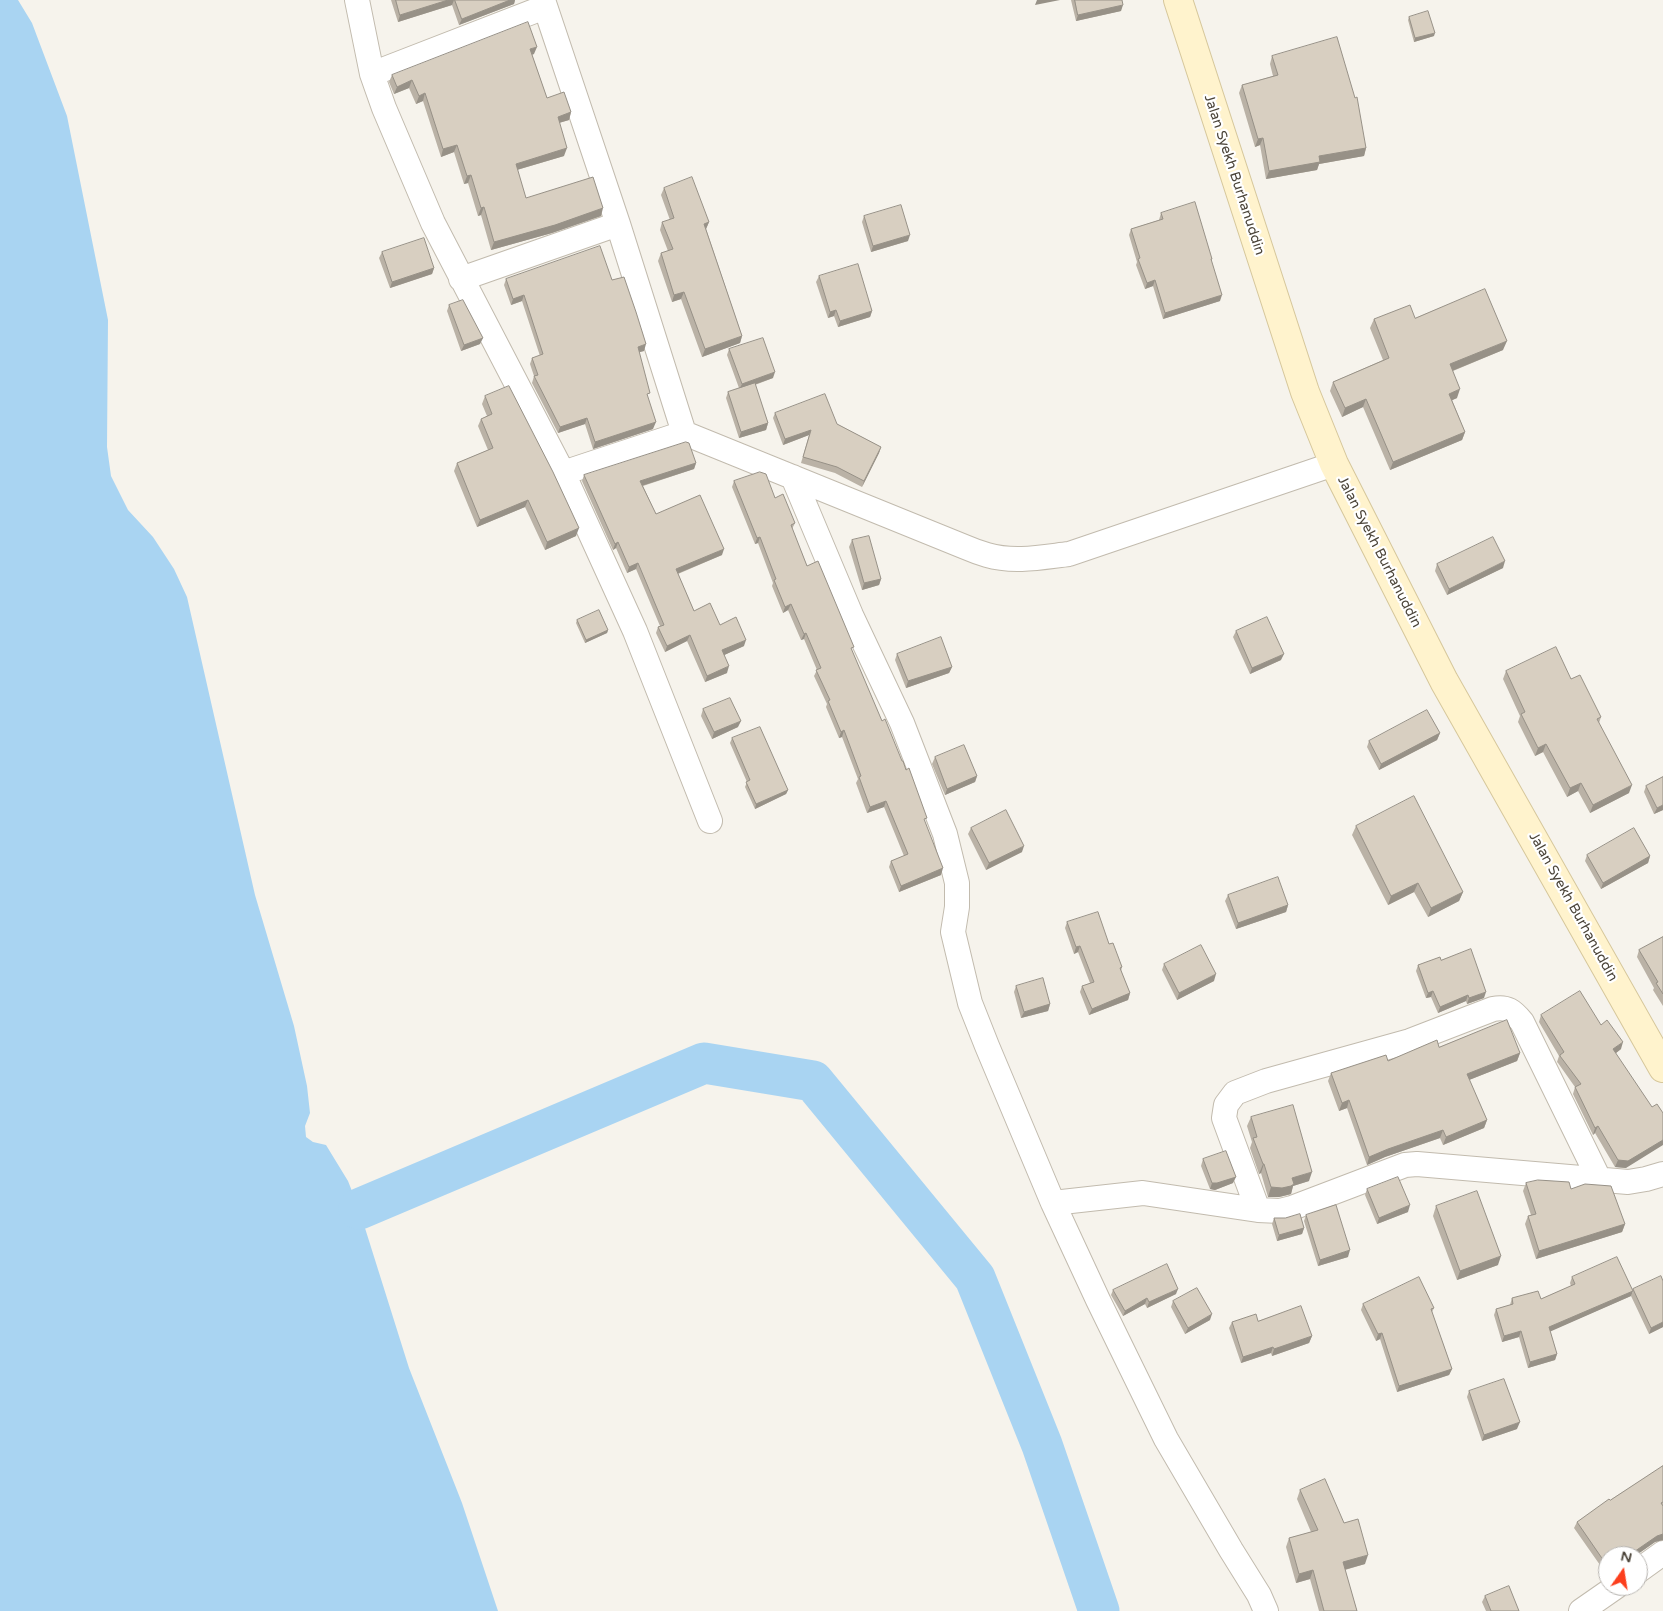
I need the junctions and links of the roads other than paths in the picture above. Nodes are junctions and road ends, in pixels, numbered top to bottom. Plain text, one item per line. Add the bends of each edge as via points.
1 (357, 0) edge
2 (1178, 0) edge
3 (544, 3) edge
4 (372, 74) junction
5 (618, 224) junction
6 (461, 279) junction
7 (684, 433) junction
8 (1334, 464) junction
9 (564, 473) junction
10 (793, 476) junction
11 (710, 821) dead end
12 (1662, 1065) edge
13 (1663, 1174) edge
14 (1599, 1179) junction
15 (1053, 1203) junction
16 (1258, 1210) junction
17 (1663, 1553) edge
18 (1648, 1564) edge
19 (1602, 1596) edge
20 (1266, 1611) edge
21 (1580, 1611) edge

1 - 4 street
2 - 8 main road, Jalan Syekh Burhanuddin via 1305,392
3 - 4 street
3 - 5 street
4 - 6 street via 433,223
5 - 6 street
5 - 7 street
6 - 9 street
7 - 9 street
7 - 10 street
8 - 10 street via 1069,554 1034,558 988,556
8 - 12 main road, Jalan Syekh Burhanuddin via 1444,681
9 - 11 street via 635,631
10 - 15 street via 851,615 902,722 945,834 957,883 952,932 970,1003
13 - 14 street via 1628,1182
14 - 16 street via 1405,1165 1292,1208
14 - 16 street via 1522,1022 1512,1010 1501,1007 1410,1041 1266,1080 1235,1093 1226,1105 1224,1118
15 - 16 street via 1143,1193
15 - 20 street via 1166,1439
17 - 18 street
19 - 21 street

